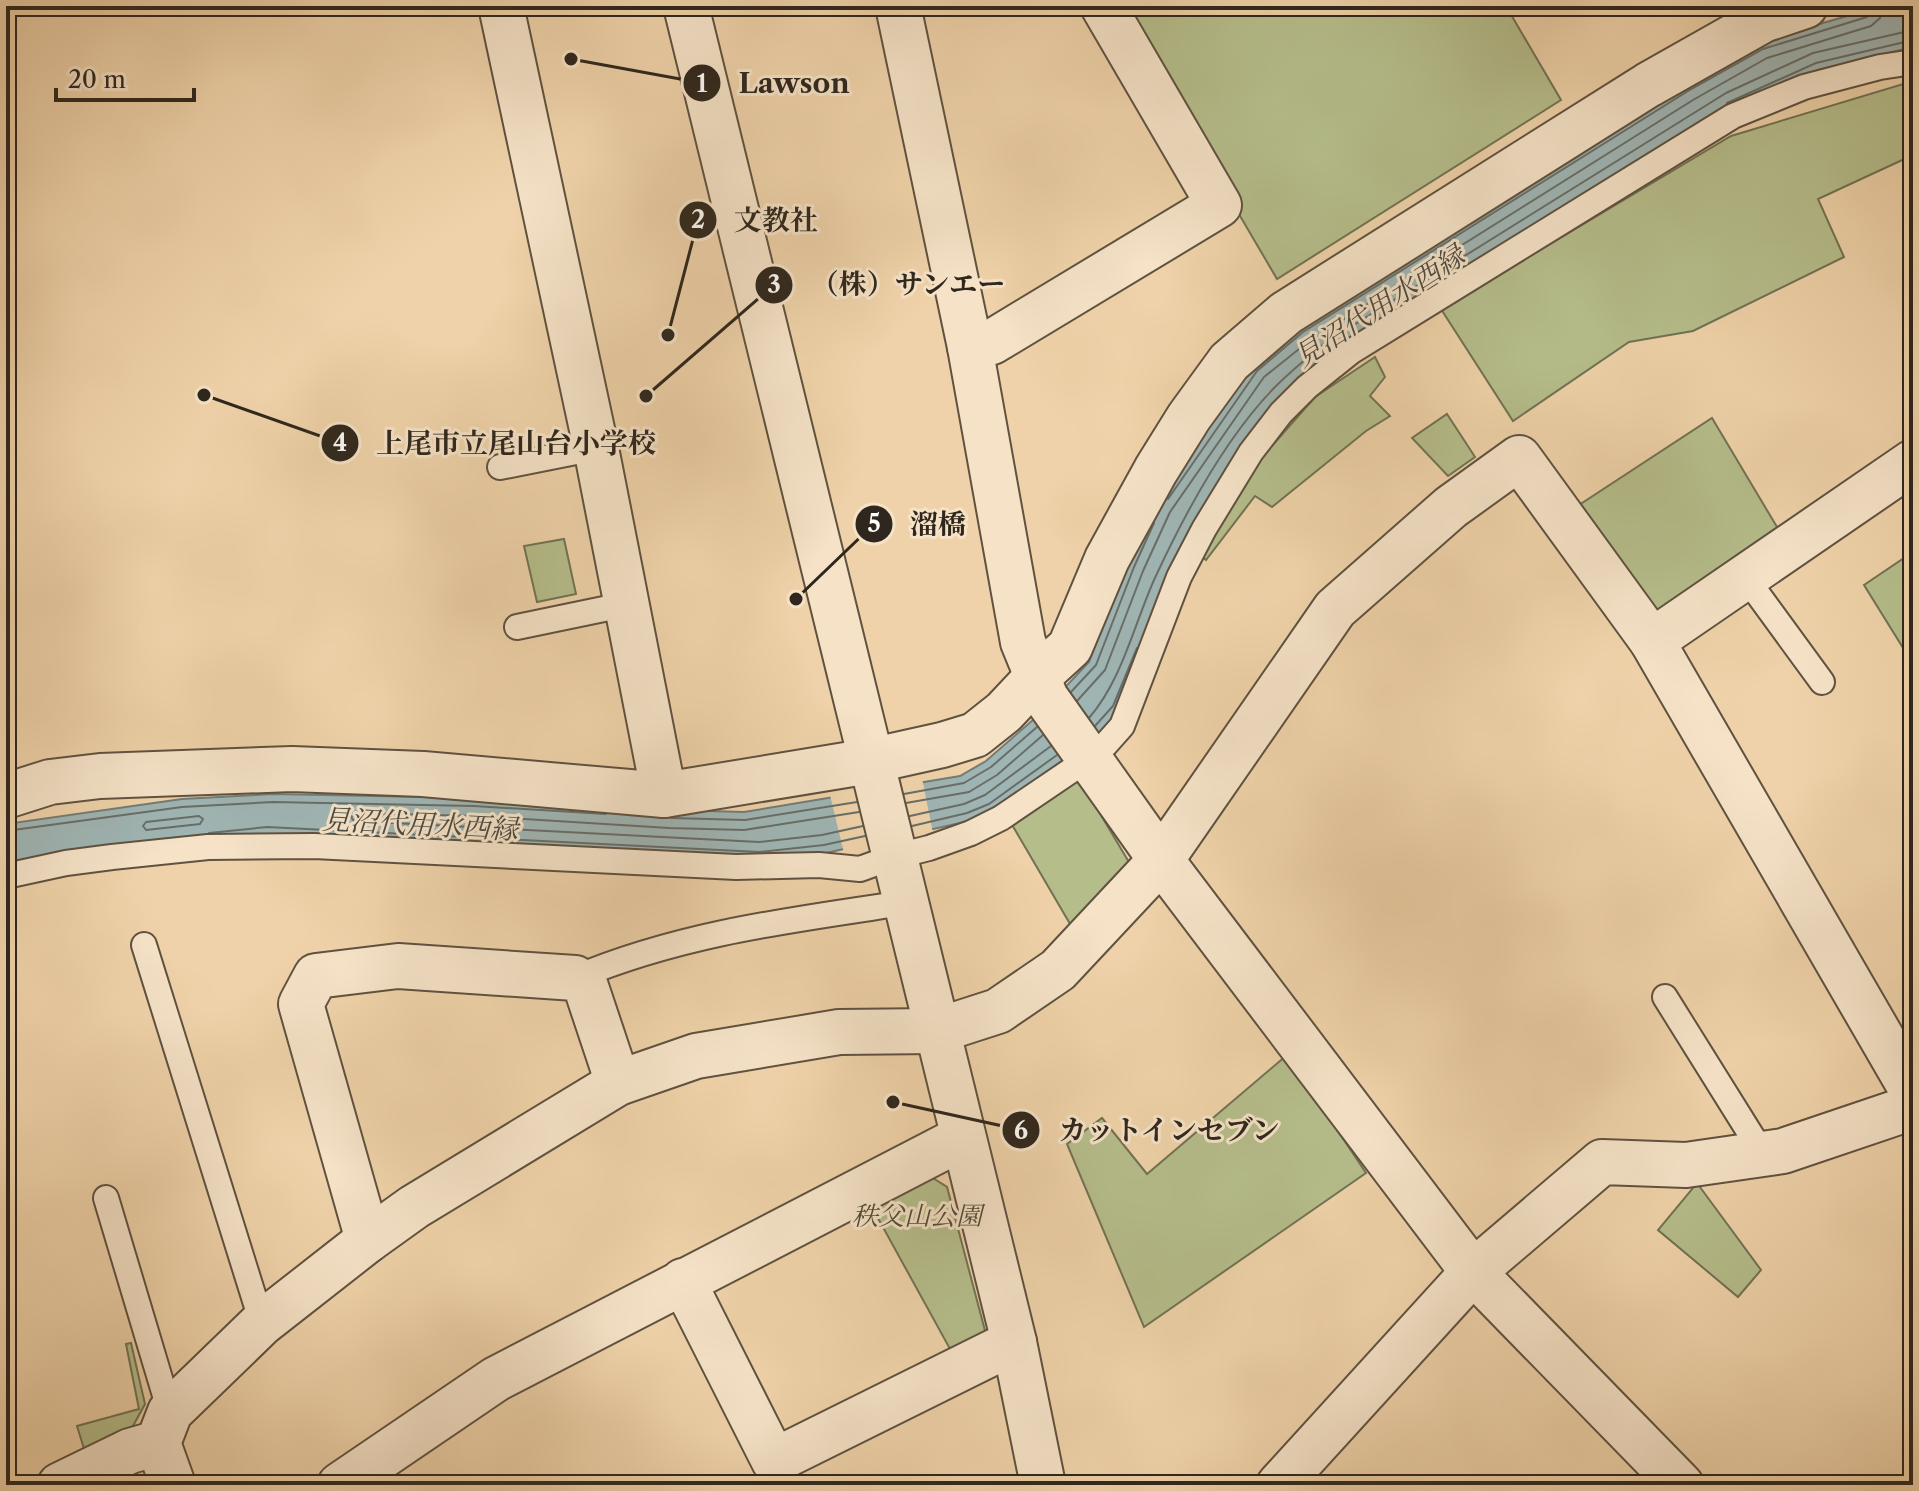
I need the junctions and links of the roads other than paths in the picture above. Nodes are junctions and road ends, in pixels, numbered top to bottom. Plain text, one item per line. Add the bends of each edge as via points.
1 (501, 6) edge
2 (686, 6) edge
3 (898, 6) edge
4 (1103, 6) edge
5 (1805, 6) edge
6 (1913, 62) edge
7 (970, 347) junction
8 (596, 448) junction
9 (1913, 462) edge
10 (500, 467) dead end
11 (1746, 578) junction
12 (628, 604) junction
13 (517, 627) dead end
14 (1652, 641) junction
15 (1822, 682) dead end
16 (1041, 688) junction
17 (1090, 756) junction
18 (872, 771) junction
19 (664, 795) junction
20 (6, 796) edge
21 (893, 856) junction
22 (1161, 860) junction
23 (6, 876) edge
24 (904, 903) junction
25 (144, 945) dead end
26 (575, 978) junction
27 (1665, 997) dead end
28 (936, 1031) junction
29 (618, 1083) junction
30 (1909, 1111) edge
31 (962, 1138) junction
32 (1763, 1154) junction
33 (106, 1198) dead end
34 (368, 1240) junction
35 (1473, 1272) junction
36 (683, 1281) junction
37 (262, 1323) junction
38 (1014, 1342) junction
39 (164, 1428) junction
40 (60, 1485) edge
41 (173, 1485) edge
42 (340, 1485) edge
43 (1043, 1485) edge
44 (1279, 1485) edge
45 (1681, 1485) edge

1 - 8 street
2 - 18 street
3 - 7 street
4 - 7 street via 1219,205 992,342
5 - 16 street via 1763,20 1648,85 1286,313 1229,362 1156,470 1107,559 1070,647
6 - 17 lane via 1804,87 1733,116 1330,367 1281,413 1251,452 1174,588 1122,726
7 - 16 street via 1023,642
8 - 10 lane
8 - 12 street
9 - 11 street
11 - 14 street
11 - 15 lane
12 - 13 lane
12 - 19 street
14 - 22 street via 1519,458 1451,507 1335,609
14 - 30 street
16 - 17 street
16 - 18 street via 975,735
17 - 21 lane via 1001,818 971,833
17 - 22 street
18 - 19 street
18 - 21 street
19 - 20 street via 423,774 292,769 100,776 50,782
21 - 23 lane via 819,865 720,867 314,846 208,847 66,863
21 - 24 street
22 - 28 street via 1058,970 998,1011
22 - 35 street
24 - 26 lane via 701,936
24 - 28 street
25 - 37 lane
26 - 29 street via 586,987
26 - 34 street via 398,966 316,976 301,1004
27 - 32 lane
28 - 29 street via 839,1032 696,1056
28 - 31 street
29 - 34 street
30 - 32 street
31 - 36 street
31 - 38 street
32 - 35 street via 1686,1165 1602,1162
33 - 39 lane
34 - 37 street
35 - 44 street
35 - 45 street
36 - 38 street via 774,1461
36 - 42 street via 496,1379
37 - 39 street
38 - 43 street
39 - 40 street
39 - 41 street

